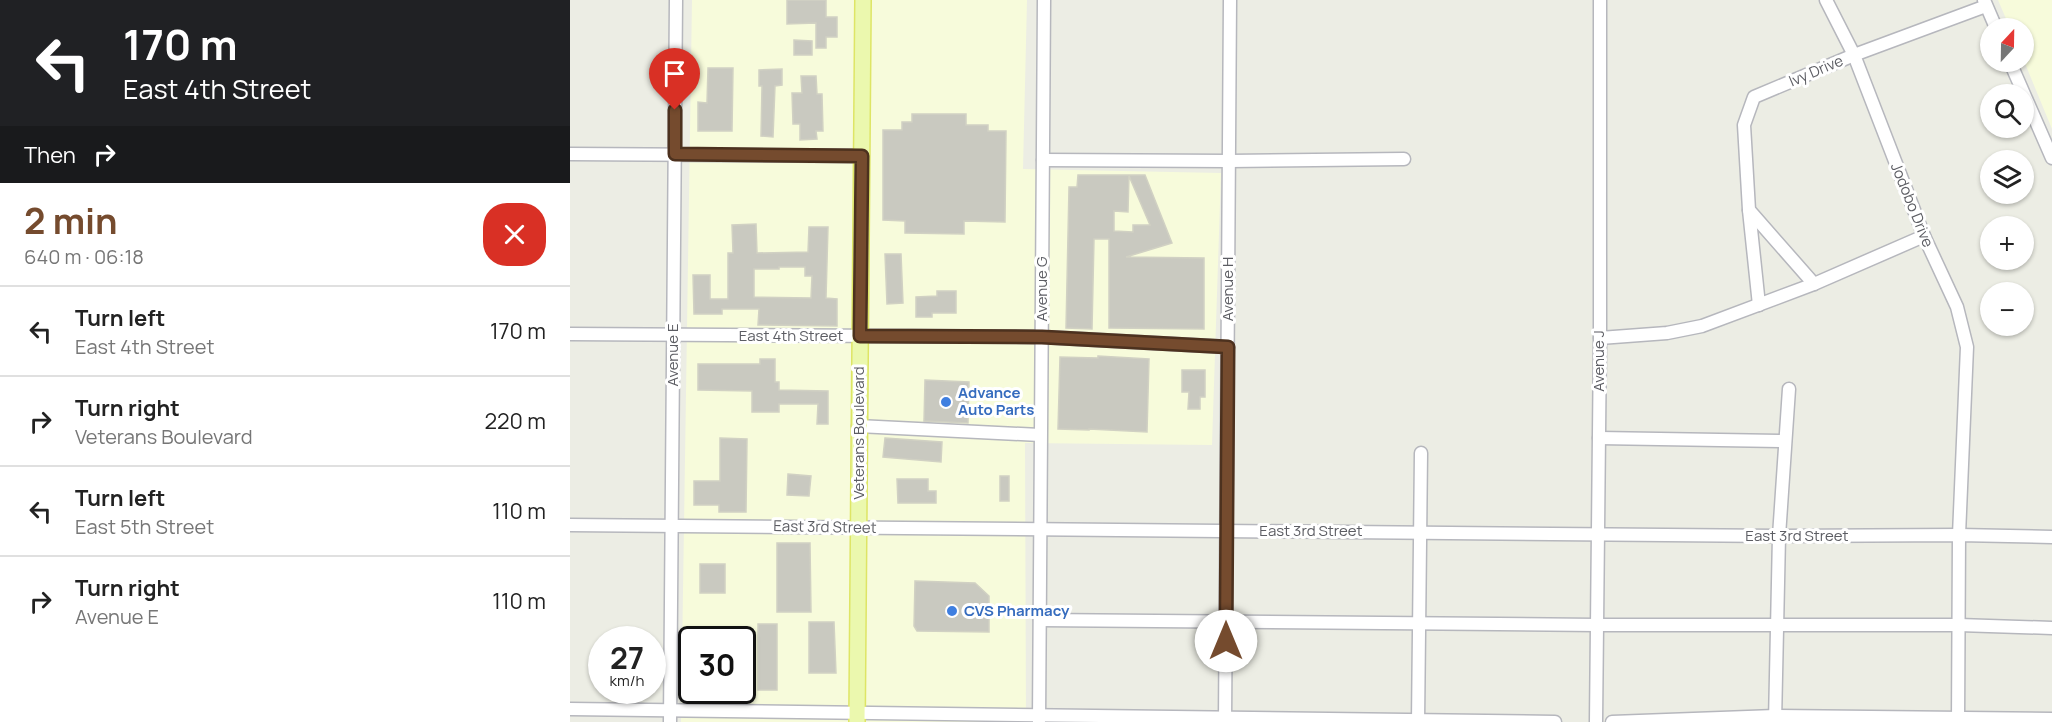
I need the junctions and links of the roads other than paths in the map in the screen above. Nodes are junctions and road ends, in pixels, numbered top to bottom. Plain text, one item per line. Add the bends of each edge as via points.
1 (676, 0) edge
2 (863, 0) edge
3 (1044, 0) edge
4 (1230, 0) edge
5 (1600, 0) edge
6 (1826, 0) edge
7 (1985, 3) edge
8 (1992, 18) edge
9 (1854, 55) junction
10 (2014, 72) edge
11 (570, 154) edge
12 (675, 154) junction
13 (862, 156) junction
14 (2052, 158) edge
15 (1404, 159) dead end
16 (1043, 160) junction
17 (1229, 161) junction
18 (1749, 210) junction
19 (1924, 236) junction
20 (1814, 284) junction
21 (1759, 305) junction
22 (570, 334) edge
23 (673, 335) junction
24 (860, 336) junction
25 (1042, 337) junction
26 (1600, 338) junction
27 (1228, 347) junction
28 (1789, 389) dead end
29 (858, 426) junction
30 (1040, 435) junction
31 (1599, 438) junction
32 (1785, 441) junction
33 (1421, 453) dead end
34 (570, 525) edge
35 (672, 526) junction
36 (859, 527) junction
37 (1040, 529) junction
38 (1226, 531) junction
39 (1420, 532) junction
40 (1598, 534) junction
41 (1959, 535) junction
42 (1779, 536) junction
43 (2052, 537) edge
44 (1040, 620) junction
45 (1226, 622) junction
46 (1419, 623) junction
47 (1597, 625) junction
48 (1959, 625) junction
49 (1777, 626) junction
50 (2052, 628) edge
51 (570, 709) edge
52 (670, 716) edge
53 (857, 717) edge
54 (1039, 719) edge
55 (1775, 719) edge
56 (2052, 719) edge
57 (1225, 720) edge
58 (1958, 720) edge
59 (1418, 721) edge
60 (1555, 722) edge
61 (1596, 722) edge
62 (1612, 722) edge

1 - 12 street, Avenue E
2 - 13 main road, Veterans Boulevard
3 - 16 street, Avenue G
4 - 17 street, Avenue H
5 - 26 street, Avenue J
6 - 9 street, Jodobo Drive
7 - 8 street
7 - 9 street, Ivy Drive
9 - 18 street, Ivy Drive via 1754,97 1743,126
9 - 19 street, Jodobo Drive
10 - 14 street
11 - 12 street
12 - 13 street
12 - 23 street, Avenue E
13 - 24 main road, Veterans Boulevard
15 - 17 street
16 - 17 street
16 - 25 street, Avenue G
17 - 27 street, Avenue H
18 - 20 street
18 - 21 street, Ivy Drive
19 - 20 street
19 - 41 street, Jodobo Drive via 1957,307 1967,347
20 - 21 street
21 - 26 street via 1702,326
22 - 23 street, East 4th Street
23 - 24 street, East 4th Street
23 - 35 street, Avenue E
24 - 25 street, East 4th Street
24 - 29 main road, Veterans Boulevard
25 - 27 street, East 4th Street
25 - 30 street, Avenue G
26 - 31 street, Avenue J
27 - 38 street, Avenue H
28 - 32 street
29 - 30 street
29 - 36 main road, Veterans Boulevard
30 - 37 street, Avenue G
31 - 32 street
31 - 40 street, Avenue J
32 - 42 street
33 - 39 street
34 - 35 street, East 3rd Street
35 - 36 street, East 3rd Street
35 - 52 street, Avenue E
36 - 37 street, East 3rd Street
36 - 53 main road, Veterans Boulevard
37 - 38 street, East 3rd Street
37 - 44 street, Avenue G
38 - 39 street, East 3rd Street
38 - 45 street, Avenue H
39 - 40 street, East 3rd Street
39 - 46 street
40 - 42 street, East 3rd Street
40 - 47 street, Avenue J
41 - 42 street, East 3rd Street
41 - 43 street, East 3rd Street
41 - 48 street, Jodobo Drive
42 - 49 street
44 - 45 street
44 - 54 street, Avenue G
45 - 46 street
45 - 57 street, Avenue H
46 - 47 street
46 - 59 street
47 - 49 street
47 - 61 street, Avenue J
48 - 49 street
48 - 50 street
48 - 58 street, Jodobo Drive
49 - 55 street
51 - 52 street
52 - 53 street
53 - 54 street
54 - 57 street
55 - 58 street
55 - 62 street
56 - 58 street
57 - 59 street
59 - 60 street

